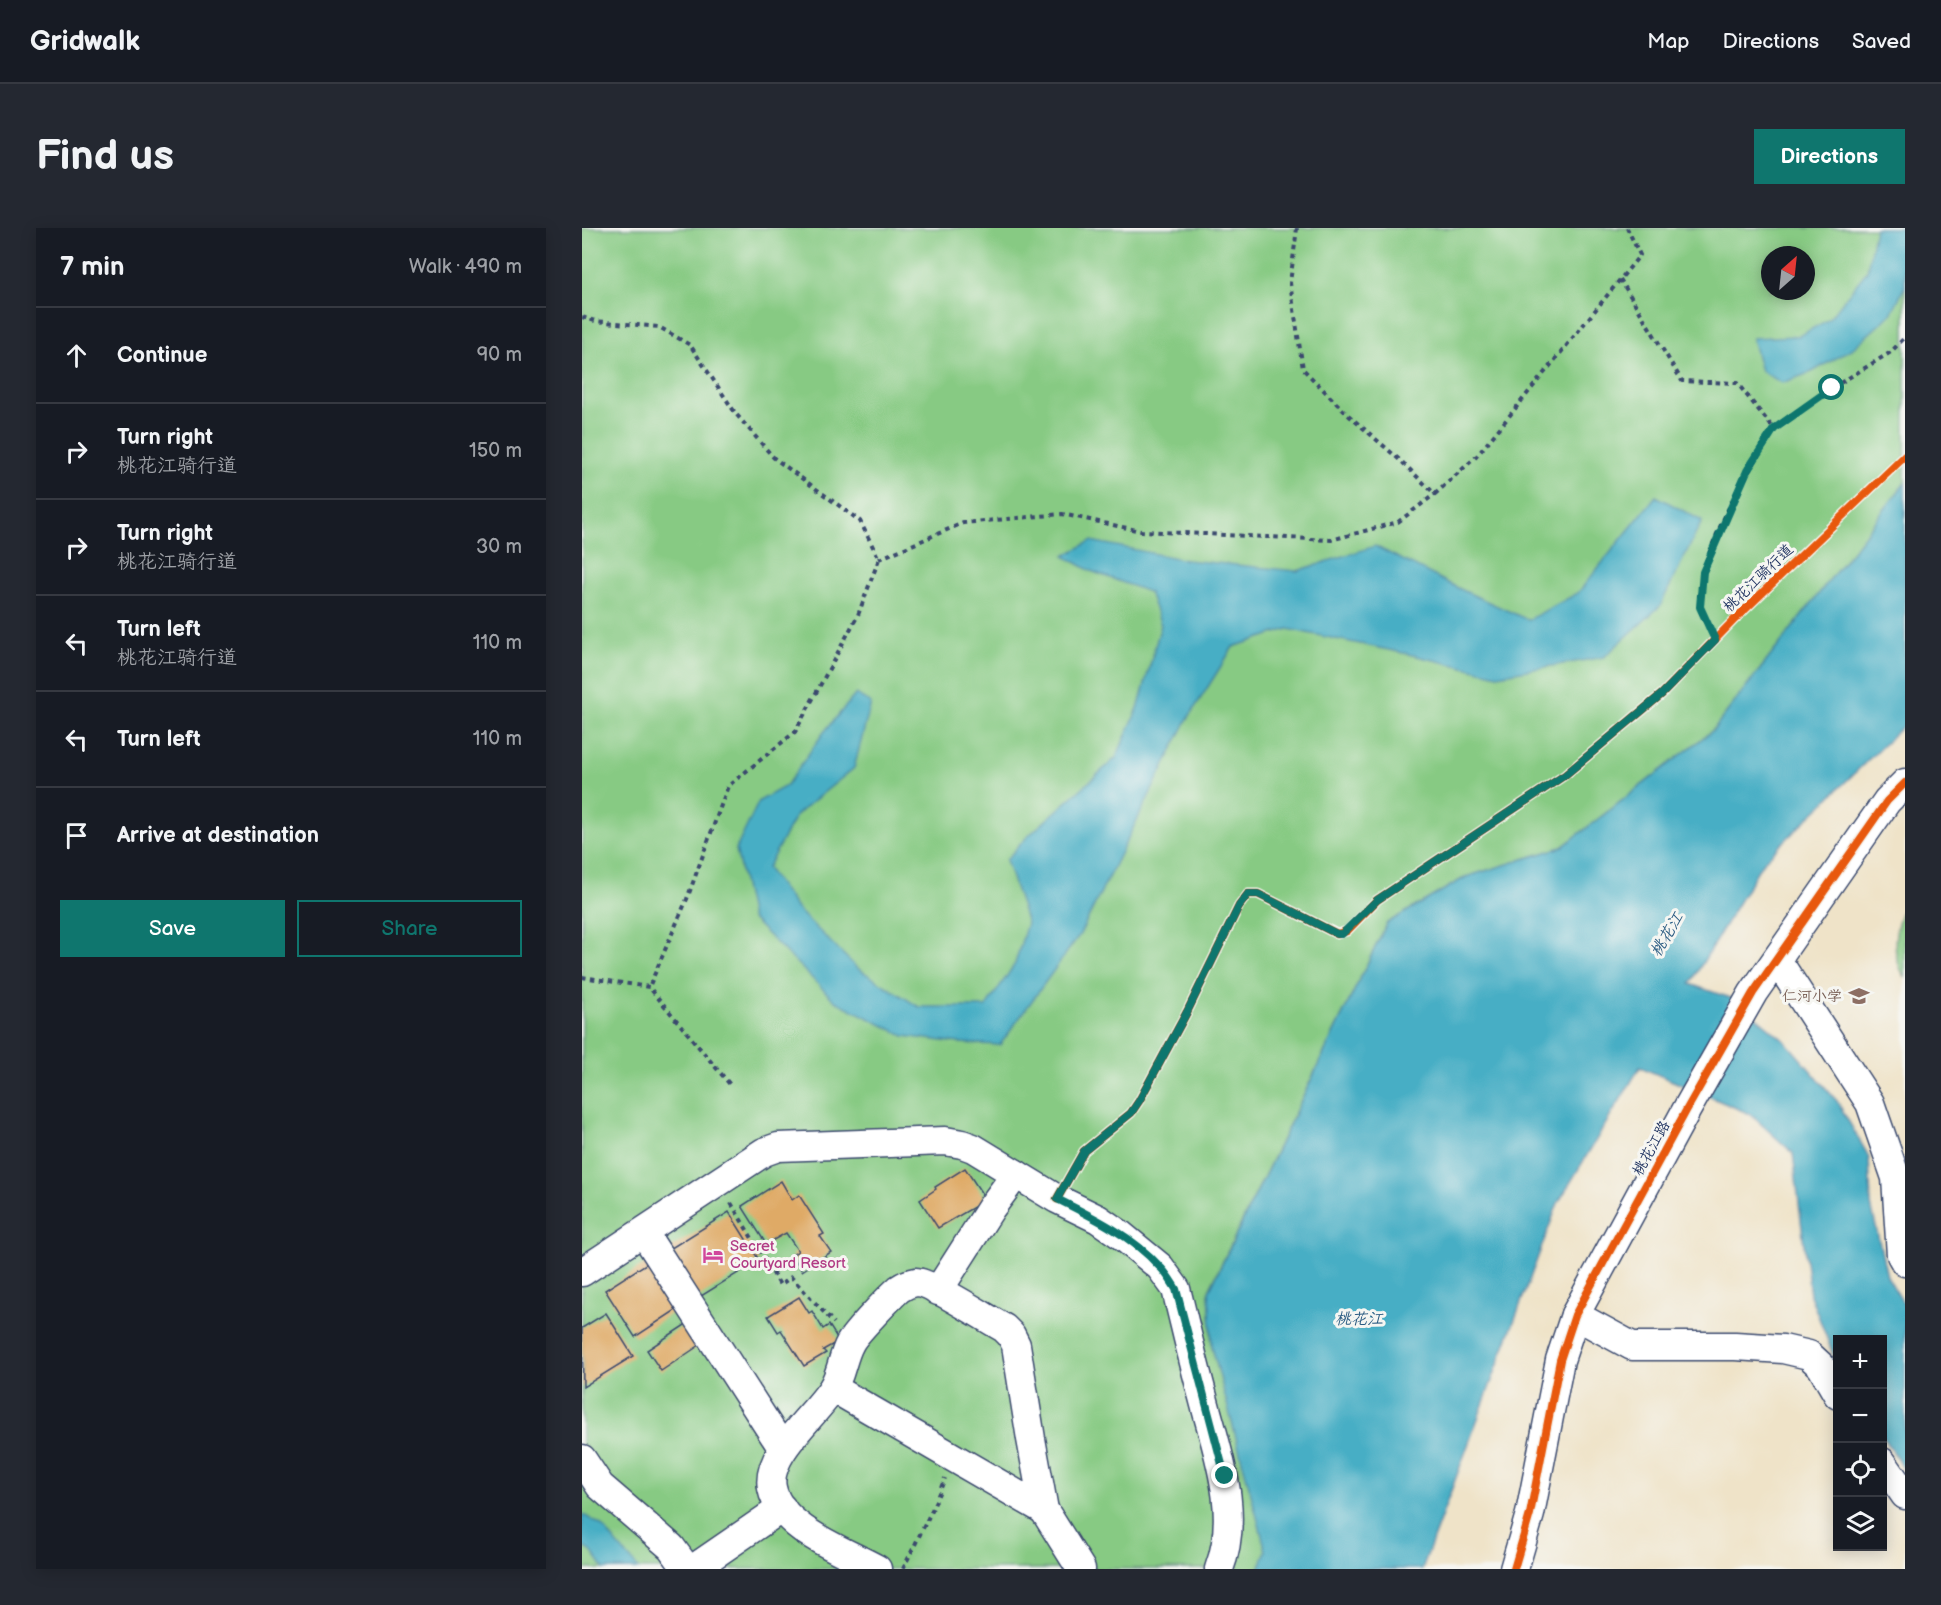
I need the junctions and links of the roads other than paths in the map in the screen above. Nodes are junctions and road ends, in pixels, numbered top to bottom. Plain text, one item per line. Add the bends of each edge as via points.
1 (1905, 783) edge
2 (1777, 960) junction
3 (1016, 1174) junction
4 (644, 1233) junction
5 (1905, 1262) edge
6 (582, 1272) edge
7 (938, 1291) junction
8 (1575, 1315) junction
9 (833, 1388) junction
10 (1834, 1389) edge
11 (783, 1449) junction
12 (582, 1460) edge
13 (1887, 1468) edge
14 (1905, 1495) edge
15 (782, 1508) junction
16 (1044, 1510) junction
17 (687, 1569) edge
18 (693, 1569) edge
19 (877, 1569) edge
20 (1081, 1569) edge
21 (1219, 1569) edge
22 (1514, 1569) edge

1 - 2 street, 桃花江路 via 1887,801
2 - 5 street via 1870,1103 1896,1178 1901,1255
2 - 8 street, 桃花江路 via 1753,993
3 - 4 street via 974,1148 945,1141 778,1147 764,1152
3 - 7 street
3 - 21 street via 1121,1235 1160,1267 1176,1289 1225,1476 1227,1534
4 - 6 street
4 - 11 street
7 - 9 street via 922,1283 904,1286 850,1342
7 - 16 street via 1004,1328 1016,1345
8 - 10 street via 1632,1346 1745,1346 1809,1355 1821,1366
8 - 22 street, 桃花江路 via 1560,1360 1530,1514
9 - 11 street
9 - 16 street
11 - 15 street via 771,1481
12 - 17 street via 600,1486 671,1547
13 - 14 street
15 - 18 street
15 - 19 street via 818,1538
16 - 20 street

